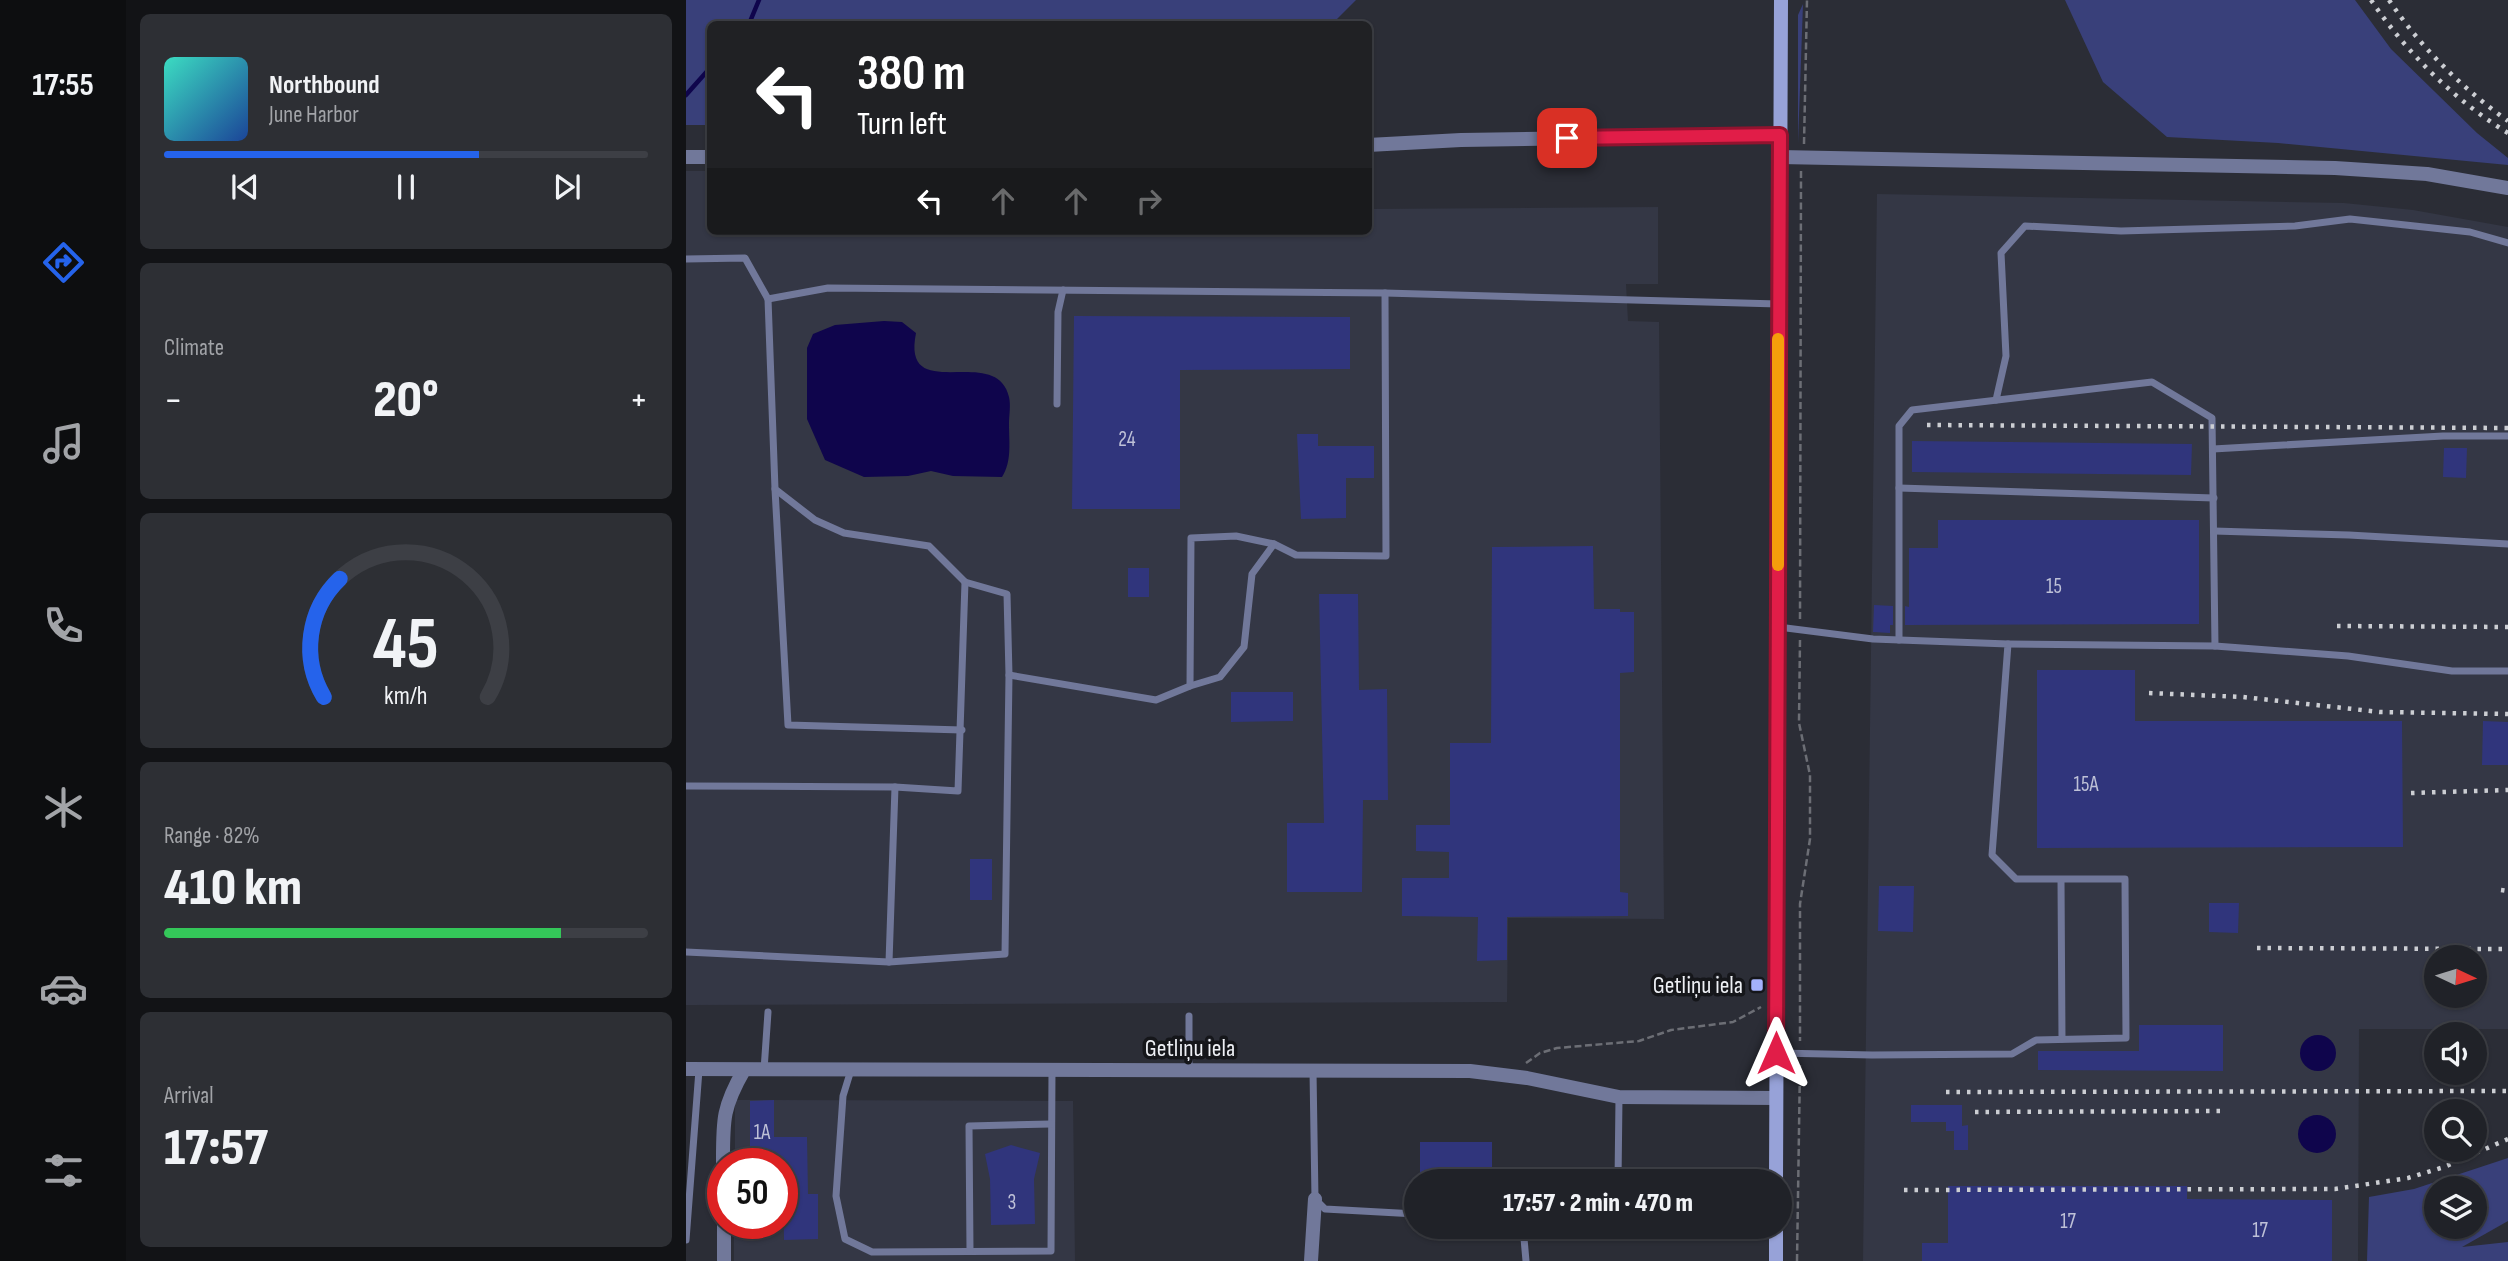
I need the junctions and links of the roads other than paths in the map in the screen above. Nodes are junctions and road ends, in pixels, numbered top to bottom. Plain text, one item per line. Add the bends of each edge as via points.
1 (1781, 0) edge
2 (1780, 135) junction
3 (1372, 145) edge
4 (686, 157) edge
5 (707, 157) edge
6 (1780, 158) junction
7 (2508, 188) edge
8 (2508, 243) edge
9 (686, 259) edge
10 (1063, 290) junction
11 (1385, 293) junction
12 (768, 299) junction
13 (1778, 304) junction
14 (1996, 400) junction
15 (1057, 404) dead end
16 (2508, 436) edge
17 (2213, 449) junction
18 (1899, 488) junction
19 (775, 489) junction
20 (2214, 498) junction
21 (2214, 531) junction
22 (1274, 544) junction
23 (2508, 544) edge
24 (965, 582) junction
25 (1778, 627) junction
26 (1899, 640) junction
27 (2008, 644) junction
28 (2215, 646) junction
29 (2508, 671) edge
30 (1009, 675) junction
31 (1190, 686) junction
32 (962, 730) junction
33 (686, 786) edge
34 (895, 787) junction
35 (2061, 880) junction
36 (686, 952) edge
37 (889, 962) junction
38 (768, 1012) dead end
39 (1189, 1016) dead end
40 (2062, 1039) junction
41 (1776, 1053) junction
42 (693, 1069) edge
43 (744, 1070) junction
44 (764, 1070) junction
45 (851, 1070) junction
46 (1052, 1070) junction
47 (1189, 1070) junction
48 (1313, 1071) junction
49 (1619, 1097) junction
50 (1776, 1098) junction
51 (1051, 1125) junction
52 (723, 1148) edge
53 (1619, 1169) edge
54 (1776, 1169) edge
55 (1315, 1199) junction
56 (1404, 1212) edge
57 (724, 1239) edge
58 (1524, 1239) edge
59 (1776, 1239) edge
60 (686, 1240) edge
61 (970, 1251) junction
62 (724, 1261) edge
63 (1311, 1261) edge
64 (1526, 1261) edge
65 (1776, 1261) edge

1 - 2 main road
2 - 3 street
2 - 6 main road
4 - 5 street
6 - 7 street via 2335,168 2427,174
6 - 13 main road
8 - 14 lane via 2470,232 2350,219 2295,226 2121,231 2025,226 2001,253 2006,356
9 - 12 lane via 745,258
10 - 11 lane
10 - 12 lane via 828,288
10 - 15 lane via 1058,312
11 - 13 lane
11 - 22 lane via 1386,556 1296,555
12 - 19 lane
13 - 25 main road
14 - 17 lane via 2152,382 2212,418
14 - 18 lane via 1912,410 1899,426
16 - 17 lane
17 - 20 lane
18 - 20 lane
18 - 26 lane
19 - 24 lane via 815,520 844,533 929,546
19 - 32 lane via 788,725
20 - 21 lane
21 - 23 lane
21 - 28 lane
22 - 31 lane via 1252,574 1244,647 1220,677
22 - 31 lane via 1237,536 1191,538
24 - 30 lane via 1007,594
24 - 32 lane
25 - 26 lane
25 - 41 main road
26 - 27 lane
27 - 28 lane
27 - 35 lane via 1992,855 2016,879
28 - 29 lane via 2348,656 2452,671
30 - 31 lane via 1156,700
30 - 37 lane via 1005,954
32 - 34 lane via 958,791
33 - 34 lane
34 - 37 lane
35 - 40 lane
35 - 40 lane via 2125,879 2126,1025 2126,1038
36 - 37 lane
38 - 44 lane
39 - 47 lane
40 - 41 lane via 2036,1040 2012,1054
41 - 50 main road
42 - 43 street, Getliņu iela
42 - 60 lane
43 - 44 street, Getliņu iela
43 - 52 street via 727,1098
44 - 45 street, Getliņu iela
45 - 46 street, Getliņu iela
45 - 61 lane via 843,1096 836,1196 845,1239 872,1252
46 - 47 street, Getliņu iela
46 - 51 lane
47 - 48 street, Getliņu iela
48 - 49 street, Getliņu iela via 1470,1071
48 - 55 lane
49 - 50 street, Getliņu iela
49 - 53 lane
50 - 54 main road
51 - 61 lane via 1051,1251
51 - 61 lane via 969,1126
55 - 56 lane via 1325,1209
55 - 63 street
57 - 62 street
58 - 64 lane
59 - 65 main road

